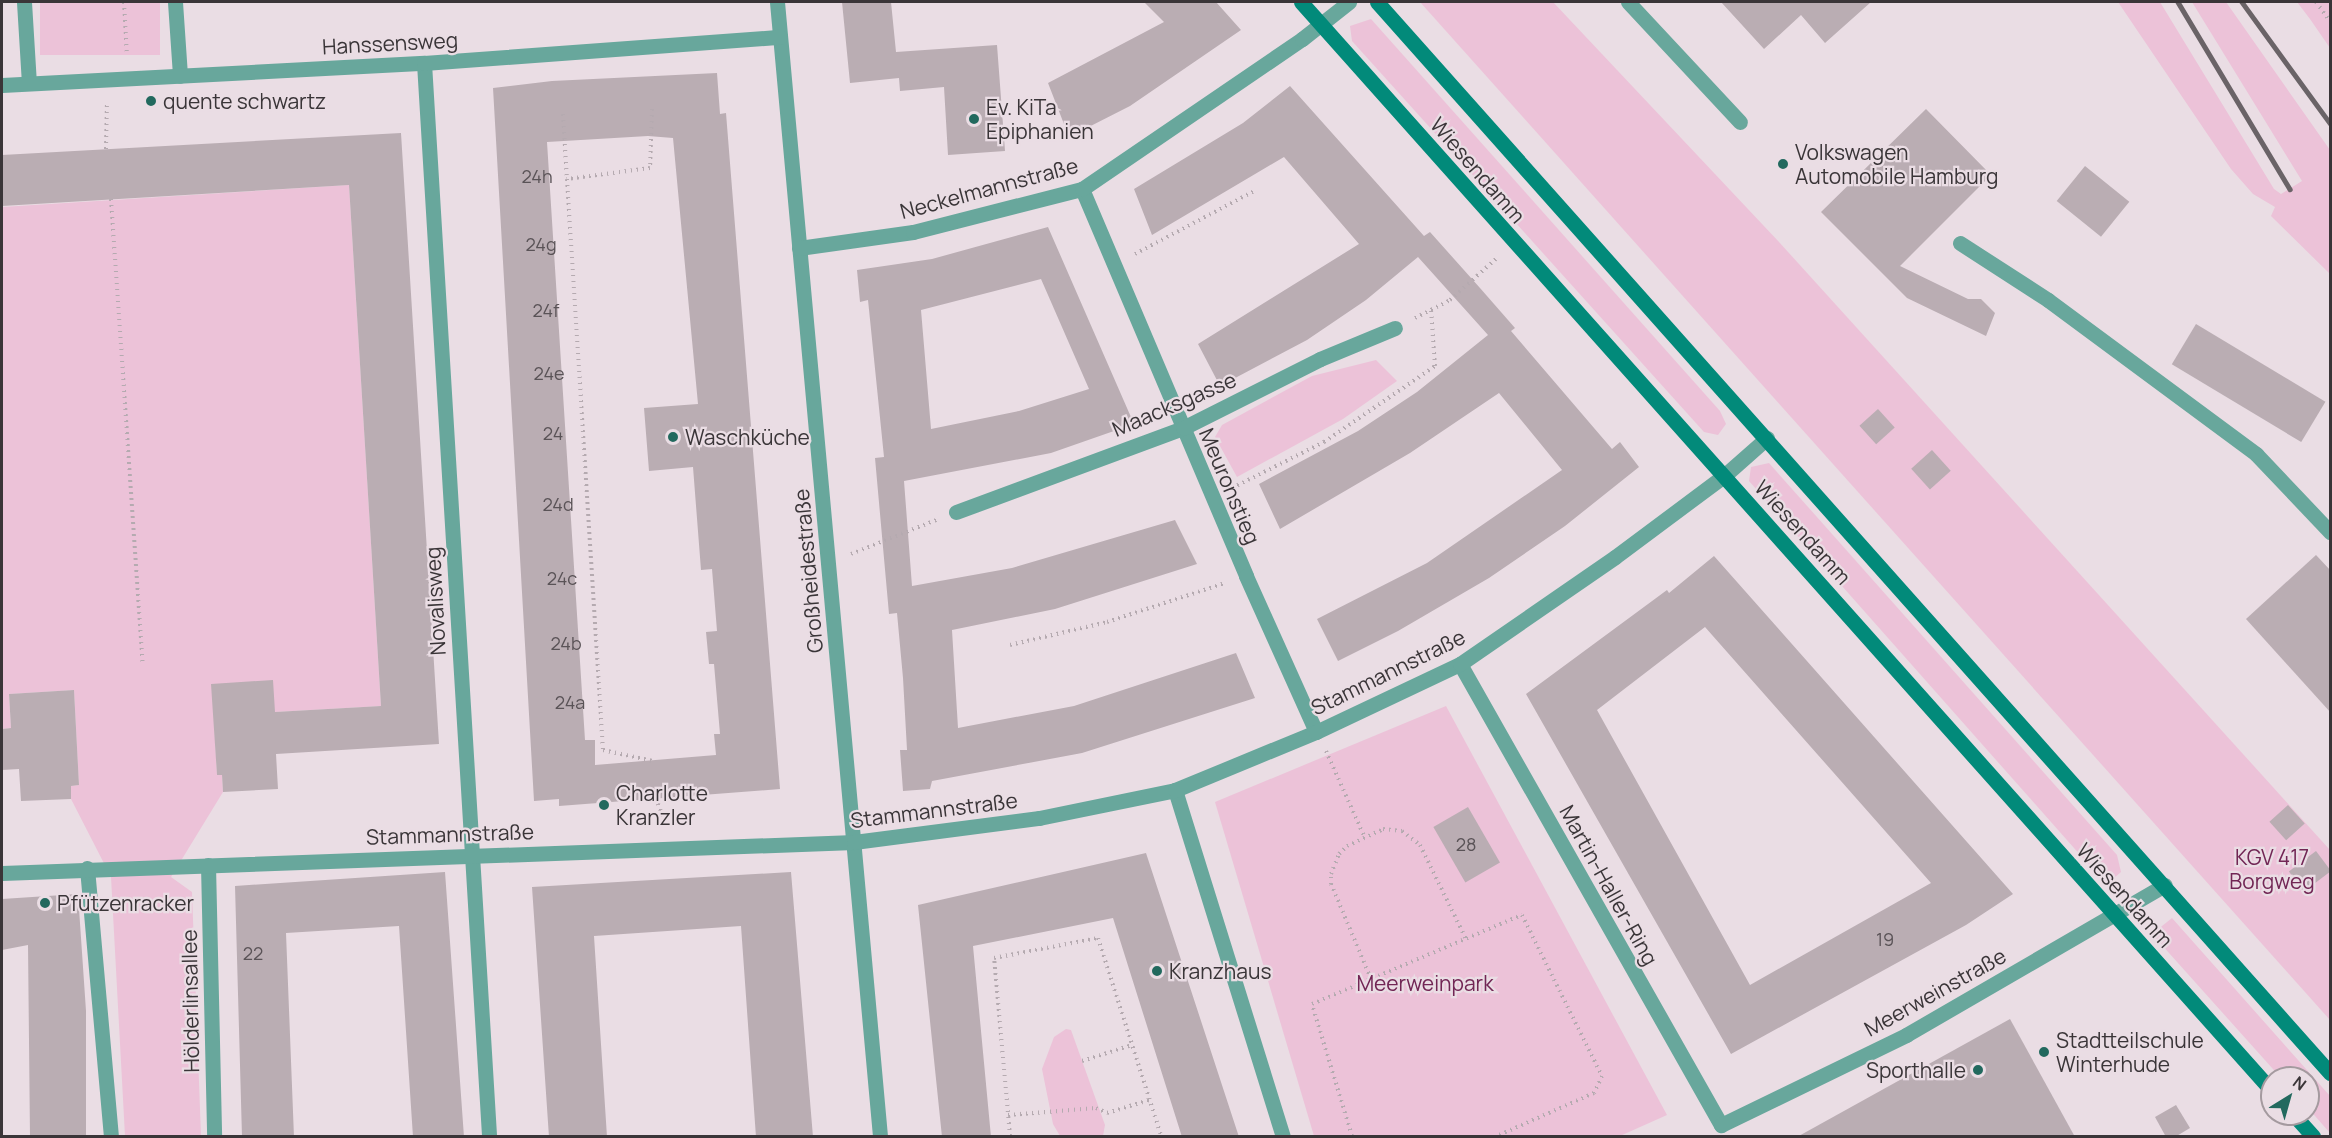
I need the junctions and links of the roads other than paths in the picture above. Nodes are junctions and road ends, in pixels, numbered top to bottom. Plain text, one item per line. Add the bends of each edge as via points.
1 (24, 2) edge
2 (175, 2) edge
3 (777, 2) edge
4 (1301, 2) edge
5 (1349, 2) edge
6 (1377, 2) edge
7 (1628, 2) edge
8 (1321, 24) junction
9 (780, 37) junction
10 (424, 63) junction
11 (180, 76) junction
12 (29, 83) junction
13 (2, 85) edge
14 (1740, 122) dead end
15 (1082, 189) junction
16 (1960, 243) dead end
17 (799, 248) junction
18 (1395, 328) road end
19 (1183, 428) junction
20 (1767, 438) junction
21 (1725, 475) junction
22 (956, 512) road end
23 (2331, 532) edge
24 (1460, 664) junction
25 (1316, 732) junction
26 (1175, 790) junction
27 (854, 842) junction
28 (472, 854) junction
29 (208, 865) junction
30 (87, 868) junction
31 (2, 873) edge
32 (2164, 885) junction
33 (2114, 913) junction
34 (2331, 1073) edge
35 (2260, 1077) edge
36 (1721, 1125) joint
37 (111, 1137) edge
38 (214, 1137) edge
39 (489, 1137) edge
40 (880, 1137) edge
41 (1283, 1137) edge

1 - 12 street
2 - 11 street
3 - 9 street, Großheidestraße
4 - 8 street, Wiesendamm
5 - 8 street, Neckelmannstraße
6 - 20 street, Wiesendamm
7 - 14 street
8 - 15 street, Neckelmannstraße
8 - 21 street, Wiesendamm
9 - 10 street, Hanssensweg
9 - 17 street, Großheidestraße
10 - 11 street, Hanssensweg
10 - 28 street, Novalisweg
11 - 12 street, Hanssensweg
12 - 13 street, Hanssensweg
15 - 17 street, Neckelmannstraße via 913,232
15 - 19 street, Meuronstieg
16 - 23 street via 2048,300 2256,454
17 - 27 street, Großheidestraße
18 - 19 street, Maacksgasse via 1320,359
19 - 22 street, Maacksgasse
19 - 25 street, Meuronstieg
20 - 21 street, Stammannstraße
20 - 32 street, Wiesendamm
21 - 24 street, Stammannstraße
21 - 33 street, Wiesendamm
24 - 25 street, Stammannstraße
24 - 36 street, Martin-Haller-Ring
25 - 26 street, Stammannstraße
26 - 27 street, Stammannstraße via 1039,819
26 - 41 street
27 - 28 street, Stammannstraße
27 - 40 street, Großheidestraße
28 - 29 street, Stammannstraße
28 - 39 street, Novalisweg
29 - 30 street, Stammannstraße
29 - 38 street, Hölderlinsallee
30 - 31 street, Stammannstraße
30 - 37 street
32 - 33 street, Meerweinstraße
32 - 34 street, Wiesendamm
33 - 35 street, Wiesendamm
33 - 36 street, Meerweinstraße via 1906,1035

